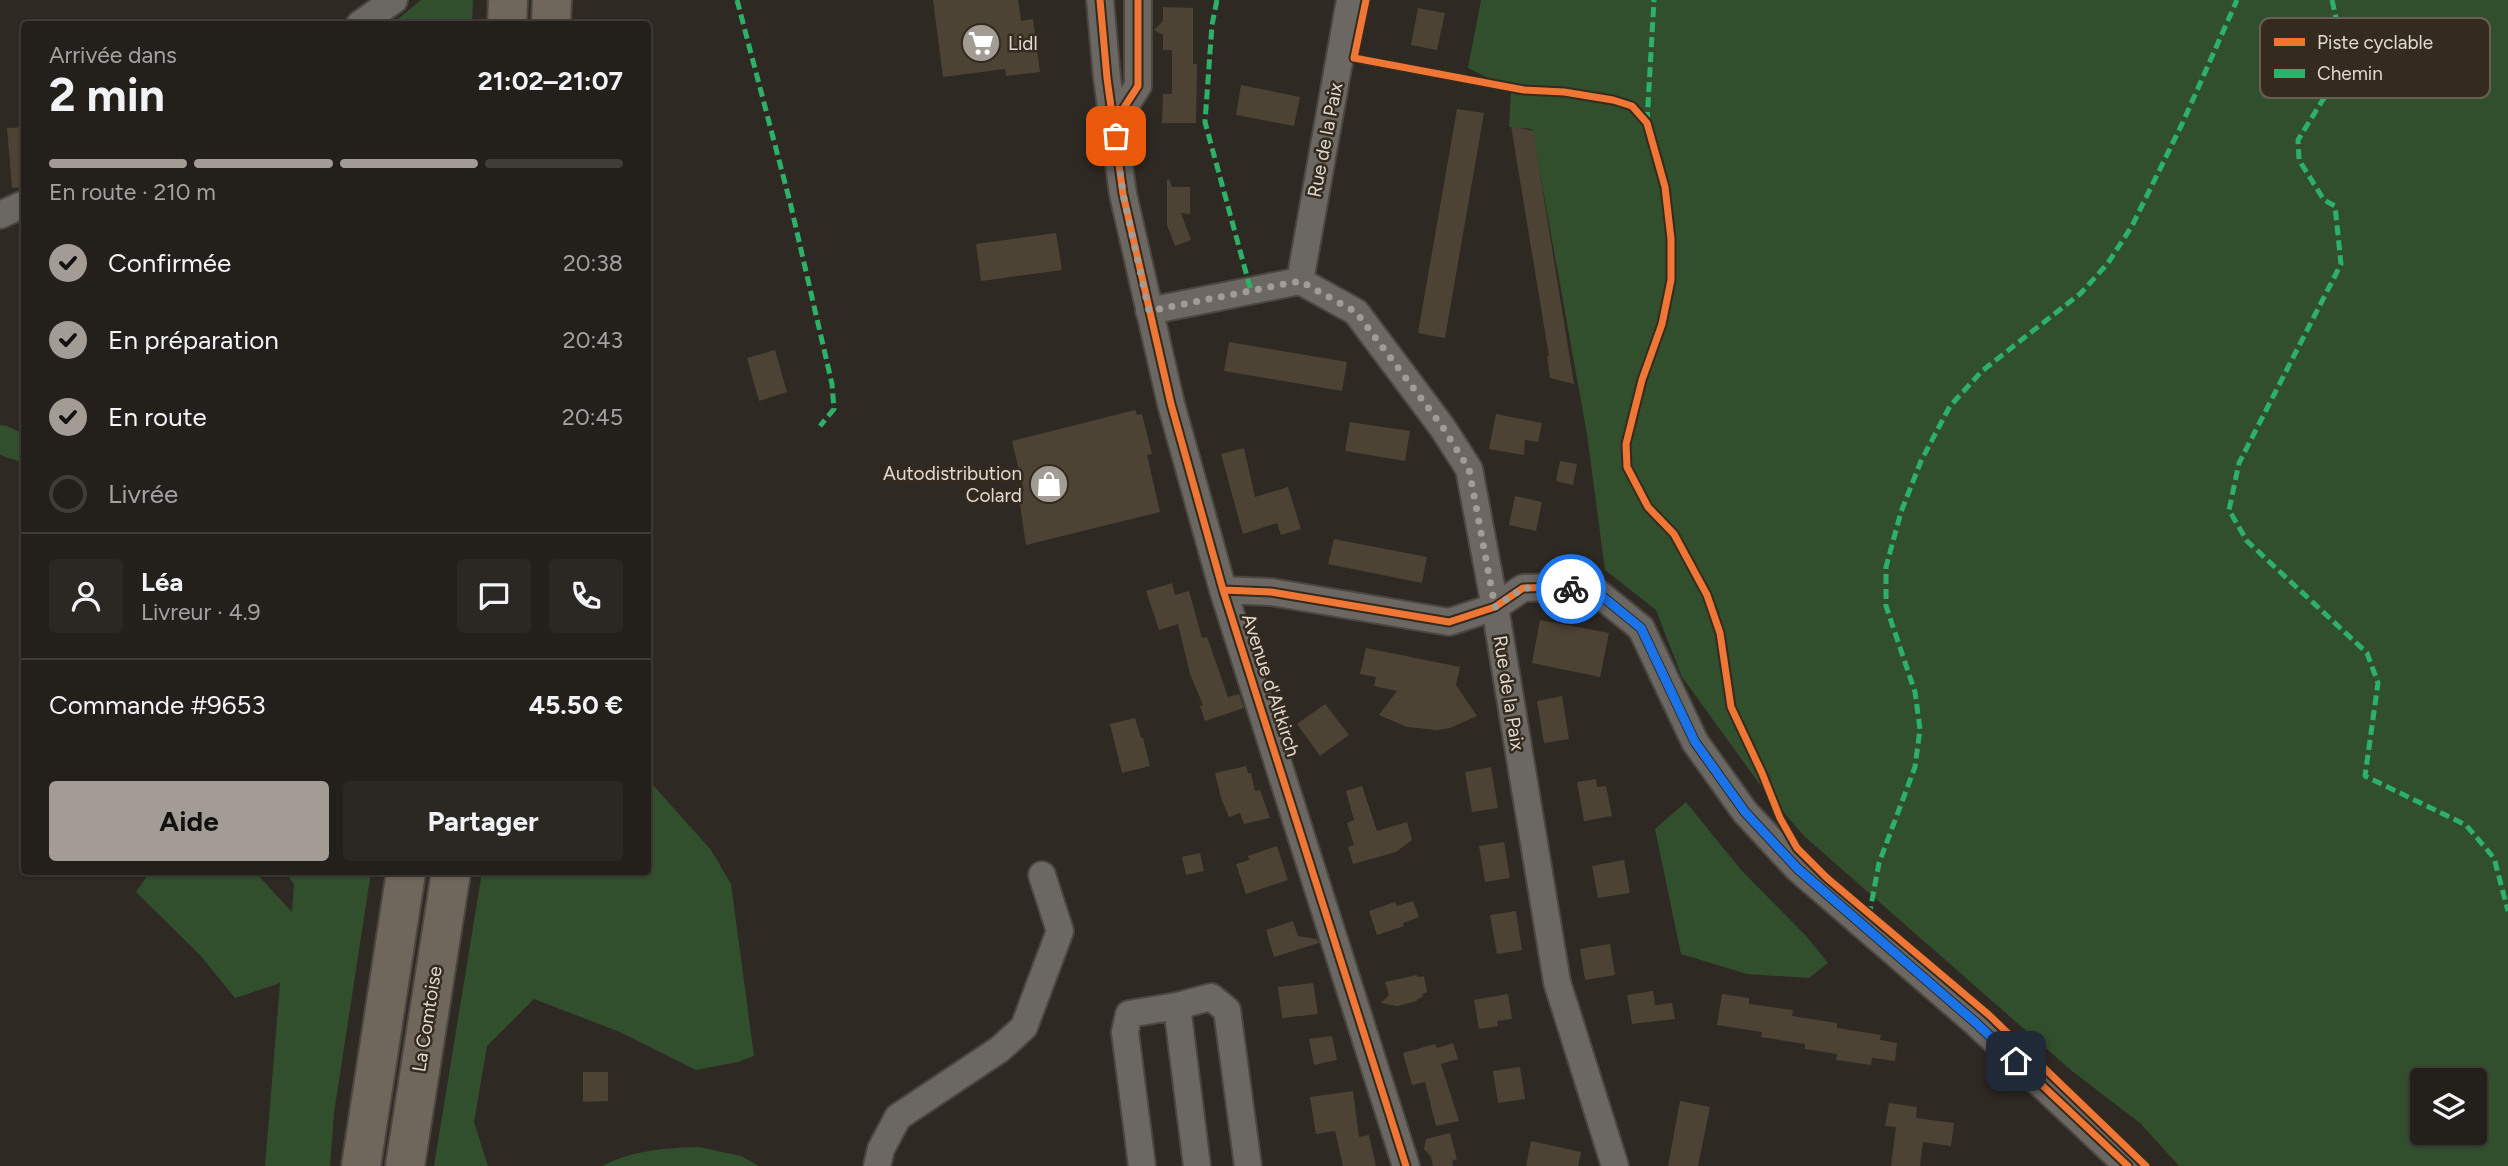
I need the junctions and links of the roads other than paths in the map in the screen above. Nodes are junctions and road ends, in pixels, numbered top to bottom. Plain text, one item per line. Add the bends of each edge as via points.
1 (394, 0) edge
2 (508, 0) edge
3 (552, 0) edge
4 (1100, 0) edge
5 (1138, 0) edge
6 (1350, 0) edge
7 (364, 21) edge
8 (507, 21) edge
9 (551, 21) edge
10 (1114, 123) junction
11 (21, 205) edge
12 (0, 215) edge
13 (1300, 281) junction
14 (1149, 311) junction
15 (1223, 590) junction
16 (1495, 607) junction
17 (406, 875) edge
18 (451, 875) edge
19 (1042, 875) dead end
20 (1177, 1006) junction
21 (361, 1166) edge
22 (405, 1166) edge
23 (877, 1166) edge
24 (1142, 1166) edge
25 (1197, 1166) edge
26 (1248, 1166) edge
27 (1406, 1166) edge
28 (1615, 1166) edge
29 (2128, 1166) edge

1 - 7 street
2 - 8 highway
3 - 9 highway
4 - 10 street, Avenue d'Altkirch
5 - 10 street via 1138,86
6 - 13 street, Rue de la Paix
10 - 14 street, Avenue d'Altkirch via 1123,194
11 - 12 street
13 - 14 street
13 - 16 street, Rue de la Paix via 1356,312 1469,469
14 - 15 street, Avenue d'Altkirch
15 - 16 street via 1271,592 1449,622
15 - 27 street, Avenue d'Altkirch
16 - 28 street, Rue de la Paix via 1557,982
16 - 29 street via 1523,588 1560,587 1598,593 1641,628 1695,742 1745,812 1798,869 1976,1023
17 - 21 highway
18 - 22 highway, La Comtoise
19 - 23 street via 1060,931 1024,1027 1000,1049 898,1117
20 - 24 street via 1129,1014 1125,1032
20 - 25 street
20 - 26 street via 1211,997 1227,1010

